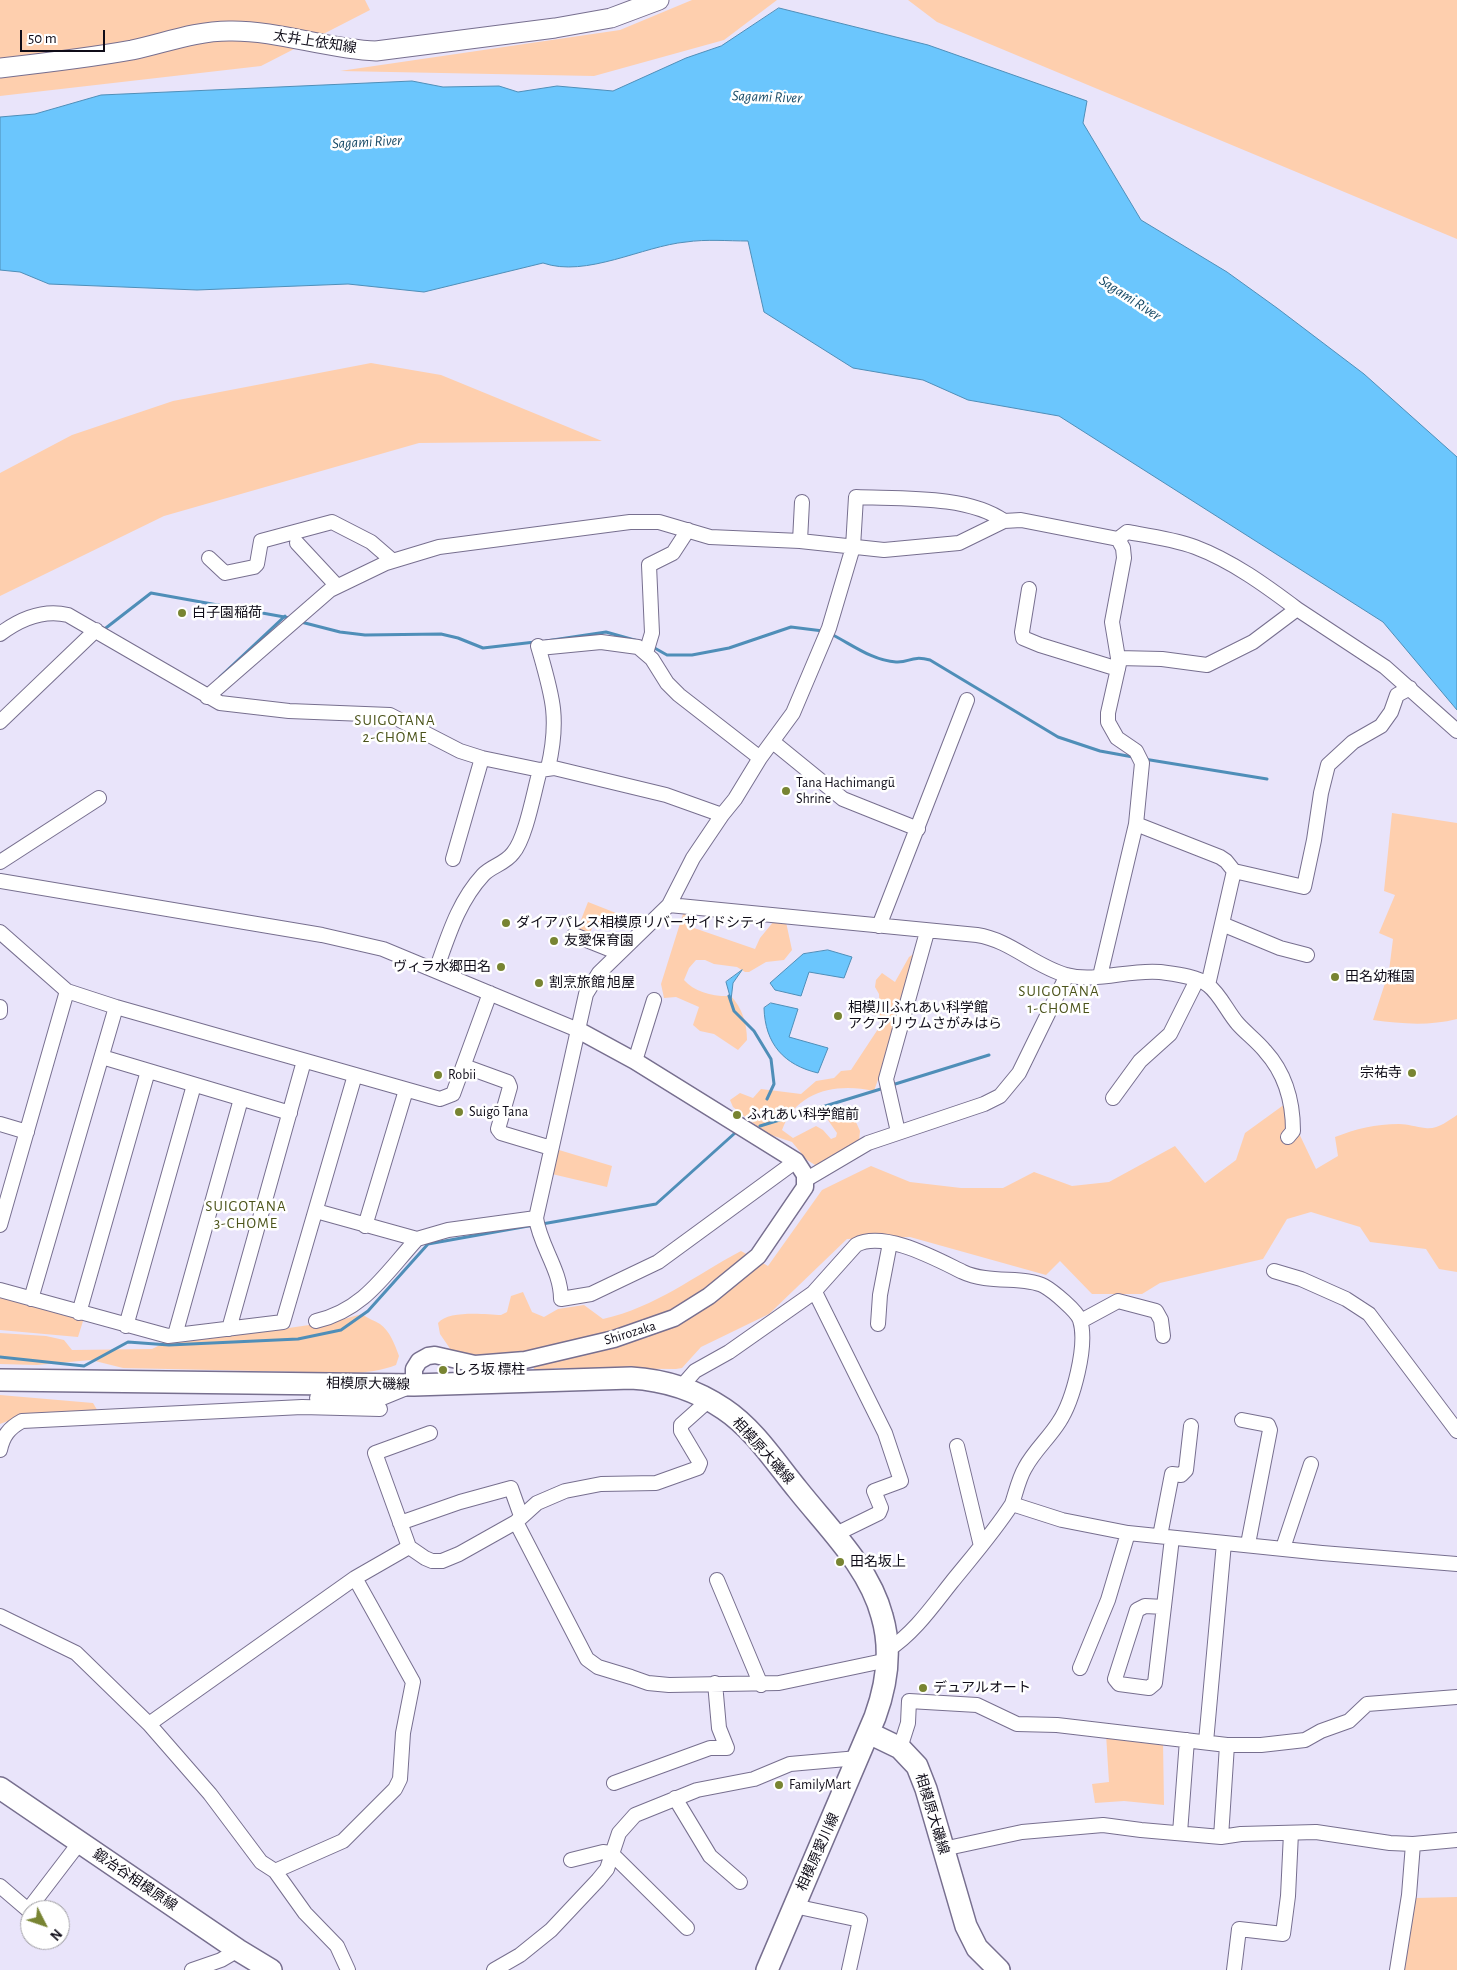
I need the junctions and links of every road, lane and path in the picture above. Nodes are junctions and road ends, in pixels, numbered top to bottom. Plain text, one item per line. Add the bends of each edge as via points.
1 (659, 0) edge
2 (0, 68) edge
3 (802, 502) dead end
4 (1004, 521) junction
5 (688, 530) junction
6 (1118, 539) junction
7 (800, 541) junction
8 (297, 543) dead end
9 (853, 547) junction
10 (209, 558) dead end
11 (393, 561) junction
12 (337, 586) junction
13 (1029, 589) dead end
14 (1297, 609) junction
15 (0, 634) edge
16 (101, 634) junction
17 (648, 647) junction
18 (1118, 664) junction
19 (1410, 688) junction
20 (207, 696) junction
21 (967, 700) dead end
22 (0, 722) edge
23 (1457, 731) edge
24 (773, 742) junction
25 (482, 758) junction
26 (760, 758) junction
27 (544, 769) junction
28 (99, 798) dead end
29 (722, 815) junction
30 (1136, 824) junction
31 (918, 829) junction
32 (453, 859) dead end
33 (0, 862) edge
34 (1234, 871) junction
35 (3, 885) edge
36 (669, 905) junction
37 (1222, 924) junction
38 (880, 926) junction
39 (0, 932) edge
40 (927, 932) junction
41 (574, 935) dead end
42 (619, 953) junction
43 (1307, 955) dead end
44 (436, 970) junction
45 (1067, 975) junction
46 (1100, 976) junction
47 (1202, 982) junction
48 (67, 991) junction
49 (490, 993) junction
50 (654, 1000) dead end
51 (0, 1006) edge
52 (116, 1007) junction
53 (0, 1012) edge
54 (578, 1030) junction
55 (102, 1057) junction
56 (304, 1061) junction
57 (635, 1061) junction
58 (464, 1066) junction
59 (148, 1071) junction
60 (355, 1075) junction
61 (194, 1085) junction
62 (406, 1090) junction
63 (1113, 1098) dead end
64 (242, 1099) junction
65 (290, 1114) junction
66 (0, 1124) edge
67 (27, 1132) junction
68 (898, 1132) junction
69 (1288, 1138) dead end
70 (551, 1148) junction
71 (796, 1161) junction
72 (807, 1179) junction
73 (6, 1183) edge
74 (316, 1211) junction
75 (0, 1225) edge
76 (537, 1225) junction
77 (365, 1226) junction
78 (417, 1239) junction
79 (890, 1242) junction
80 (1274, 1272) dead end
81 (0, 1290) edge
82 (813, 1293) junction
83 (31, 1299) junction
84 (79, 1313) junction
85 (316, 1321) dead end
86 (1080, 1321) junction
87 (878, 1324) dead end
88 (126, 1326) junction
89 (229, 1329) junction
90 (175, 1335) junction
91 (1163, 1336) dead end
92 (0, 1380) edge
93 (414, 1385) junction
94 (681, 1387) junction
95 (709, 1400) junction
96 (302, 1407) junction
97 (380, 1409) dead end
98 (1242, 1420) dead end
99 (1191, 1426) dead end
100 (1457, 1431) edge
101 (430, 1433) dead end
102 (957, 1446) dead end
103 (0, 1450) edge
104 (1311, 1464) dead end
105 (1012, 1504) junction
106 (519, 1519) junction
107 (400, 1523) junction
108 (1128, 1532) junction
109 (834, 1536) junction
110 (1166, 1537) junction
111 (1224, 1543) junction
112 (1248, 1544) junction
113 (981, 1546) junction
114 (408, 1547) junction
115 (1283, 1548) junction
116 (1457, 1564) edge
117 (355, 1578) junction
118 (717, 1580) dead end
119 (1164, 1607) junction
120 (0, 1616) edge
121 (888, 1655) junction
122 (1080, 1668) dead end
123 (715, 1683) junction
124 (761, 1685) junction
125 (1457, 1697) edge
126 (149, 1724) junction
127 (869, 1733) junction
128 (1187, 1740) junction
129 (1206, 1742) junction
130 (1227, 1745) junction
131 (900, 1748) junction
132 (858, 1758) junction
133 (614, 1783) dead end
134 (0, 1788) edge
135 (675, 1798) junction
136 (1180, 1832) junction
137 (1291, 1833) junction
138 (1221, 1837) junction
139 (1457, 1840) edge
140 (80, 1842) junction
141 (1413, 1844) junction
142 (943, 1849) junction
143 (612, 1853) junction
144 (571, 1860) dead end
145 (275, 1871) junction
146 (740, 1882) dead end
147 (0, 1886) edge
148 (794, 1906) junction
149 (687, 1928) dead end
150 (238, 1950) junction
151 (192, 1970) edge
152 (271, 1970) edge
153 (348, 1970) edge
154 (494, 1970) edge
155 (767, 1970) edge
156 (850, 1970) edge
157 (999, 1970) edge
158 (1234, 1970) edge
159 (1397, 1970) edge

1 - 2 main road, 太井上依知線 via 611,18 376,51 229,31
3 - 7 street
4 - 6 street via 1021,520
4 - 9 street via 959,543 884,550
4 - 9 street via 990,512 941,501 856,497
5 - 7 street via 710,536
5 - 11 street via 659,522 630,522 439,547
5 - 17 street via 673,553 649,564
6 - 14 street via 1127,532 1195,548 1251,576
6 - 18 street via 1124,558 1112,622
7 - 9 street
8 - 12 street
9 - 24 street via 827,634 793,713
10 - 11 street via 225,573 254,567 261,541 332,522 371,542
11 - 12 street
12 - 20 street via 291,621
13 - 18 street via 1023,638
14 - 18 street via 1253,642 1208,664 1162,659
14 - 19 street via 1375,660
15 - 16 street via 24,620 48,613 68,615
16 - 20 street
16 - 22 street
17 - 26 street via 679,695
17 - 27 street via 601,642 539,647 556,724
18 - 30 street via 1108,722 1117,738 1139,757
19 - 23 street
19 - 34 street via 1397,695 1388,717 1380,726 1353,742 1328,765 1304,887
20 - 25 street via 238,707 390,715 460,751
21 - 31 street
24 - 26 street
24 - 31 street via 843,800
25 - 27 street
25 - 32 street
26 - 29 street via 736,799
27 - 29 street via 666,795
27 - 44 street via 514,853 504,863 485,873 472,887 454,922
28 - 33 street
29 - 36 street via 693,858
30 - 34 street via 1220,858
30 - 46 street
31 - 38 street
34 - 37 street
35 - 44 street via 322,935 383,949
36 - 38 street
36 - 42 street
37 - 43 street via 1280,948
37 - 47 street
38 - 40 street
39 - 48 street
40 - 45 street via 977,935 998,940
40 - 68 street via 886,1085
41 - 42 street
42 - 54 street via 599,973 586,994
44 - 49 street
45 - 46 street
45 - 68 street via 1008,1089 984,1104
46 - 47 street via 1162,972
47 - 63 street via 1170,1034 1140,1061
47 - 69 street via 1266,1052 1279,1071 1293,1108 1294,1131
48 - 52 street
48 - 67 street
49 - 54 street
49 - 58 street
50 - 57 street
51 - 53 street
52 - 55 street
52 - 56 street
54 - 57 street
54 - 70 street
55 - 59 street
55 - 83 street
56 - 60 street
56 - 65 street
57 - 71 street
58 - 62 street via 453,1094 446,1098
58 - 70 street via 508,1082 510,1087 498,1129 501,1133
59 - 61 street
59 - 84 street
60 - 62 street
60 - 74 street
61 - 64 street
61 - 88 street
62 - 77 street
64 - 65 street
64 - 90 street
65 - 89 street
66 - 67 street
67 - 73 street
68 - 72 street via 868,1142
70 - 76 street
71 - 72 street
71 - 76 street via 658,1262 591,1294 560,1299 552,1264
72 - 93 street, Shirozaka via 782,1224 758,1256 709,1296 679,1315 645,1330 525,1360 475,1364 428,1356 414,1369
73 - 75 street
74 - 77 street
74 - 89 street via 283,1322
76 - 78 street via 448,1230
77 - 78 street
78 - 85 street via 359,1302 345,1312
79 - 82 street via 871,1240 856,1245
79 - 86 street via 973,1277 1039,1284 1073,1310
79 - 87 street
80 - 100 street via 1301,1279 1369,1314
81 - 83 street
82 - 94 street via 729,1352 695,1371
82 - 109 street via 836,1331 885,1433 902,1481 874,1491 879,1513
83 - 84 street
84 - 88 street
86 - 91 street via 1118,1301 1156,1311
86 - 105 street via 1079,1365 1072,1396 1060,1422 1024,1468
88 - 90 street
89 - 90 street
92 - 93 main road, 相模原大磯線
93 - 94 main road, 相模原大磯線 via 631,1378
93 - 96 street via 382,1398 302,1399
94 - 95 main road, 相模原大磯線
95 - 106 street via 680,1430 700,1463 698,1468 656,1483 601,1484 565,1492 537,1503
95 - 109 main road, 相模原大磯線 via 732,1415 757,1439
96 - 97 street
96 - 103 street via 22,1422 3,1438
98 - 112 street via 1268,1425 1270,1430
99 - 110 street via 1186,1470 1181,1475 1172,1474
101 - 107 street via 375,1453
102 - 113 street
104 - 115 street
105 - 108 street via 1062,1520
105 - 113 street
106 - 107 street via 511,1488
106 - 114 street via 442,1561 432,1561
106 - 123 street via 591,1663 648,1683
107 - 114 street
108 - 110 street
108 - 122 street via 1108,1600
109 - 121 main road, 相模原大磯線 via 866,1577 873,1592 882,1616
110 - 111 street
110 - 119 street
111 - 112 street
111 - 129 street
112 - 115 street
113 - 121 street
114 - 117 street
115 - 116 street
117 - 126 street
117 - 145 street via 413,1682 403,1732 400,1779 396,1789 343,1842
118 - 124 street
119 - 119 street via 1154,1686 1119,1684 1115,1679 1137,1610 1145,1606
120 - 126 street via 76,1653
121 - 124 street via 790,1682
121 - 127 main road, 相模原大磯線 via 882,1699
123 - 124 street
123 - 133 street via 719,1728 727,1748 710,1748
125 - 130 street via 1367,1704 1349,1721 1296,1743
126 - 145 street via 199,1780 261,1862
127 - 131 main road, 相模原大磯線
127 - 132 main road, 相模原愛川線
128 - 129 street
128 - 131 street via 1057,1725 1017,1724 977,1705 909,1701 908,1723
128 - 136 street
129 - 130 street
130 - 138 street
131 - 142 main road, 相模原大磯線 via 912,1759 922,1776
132 - 135 street via 790,1764 754,1779 710,1786
132 - 148 main road, 相模原愛川線
134 - 140 main road, 鍛冶谷相模原線
135 - 143 street via 626,1823
135 - 146 street via 710,1856
136 - 138 street
136 - 142 street via 1086,1826 1022,1832
137 - 138 street
137 - 141 street via 1316,1832
137 - 158 street via 1283,1934 1239,1923
139 - 141 street
140 - 147 street via 28,1910
140 - 150 main road, 鍛冶谷相模原線
141 - 159 street via 1409,1896
142 - 157 main road, 相模原大磯線 via 966,1926 977,1948
143 - 144 street via 603,1852
143 - 149 street
143 - 154 street via 607,1869 551,1930 520,1955
145 - 153 street via 305,1913 337,1946
148 - 155 main road, 相模原愛川線
148 - 156 street via 860,1920
150 - 151 street
150 - 152 main road, 鍛冶谷相模原線

